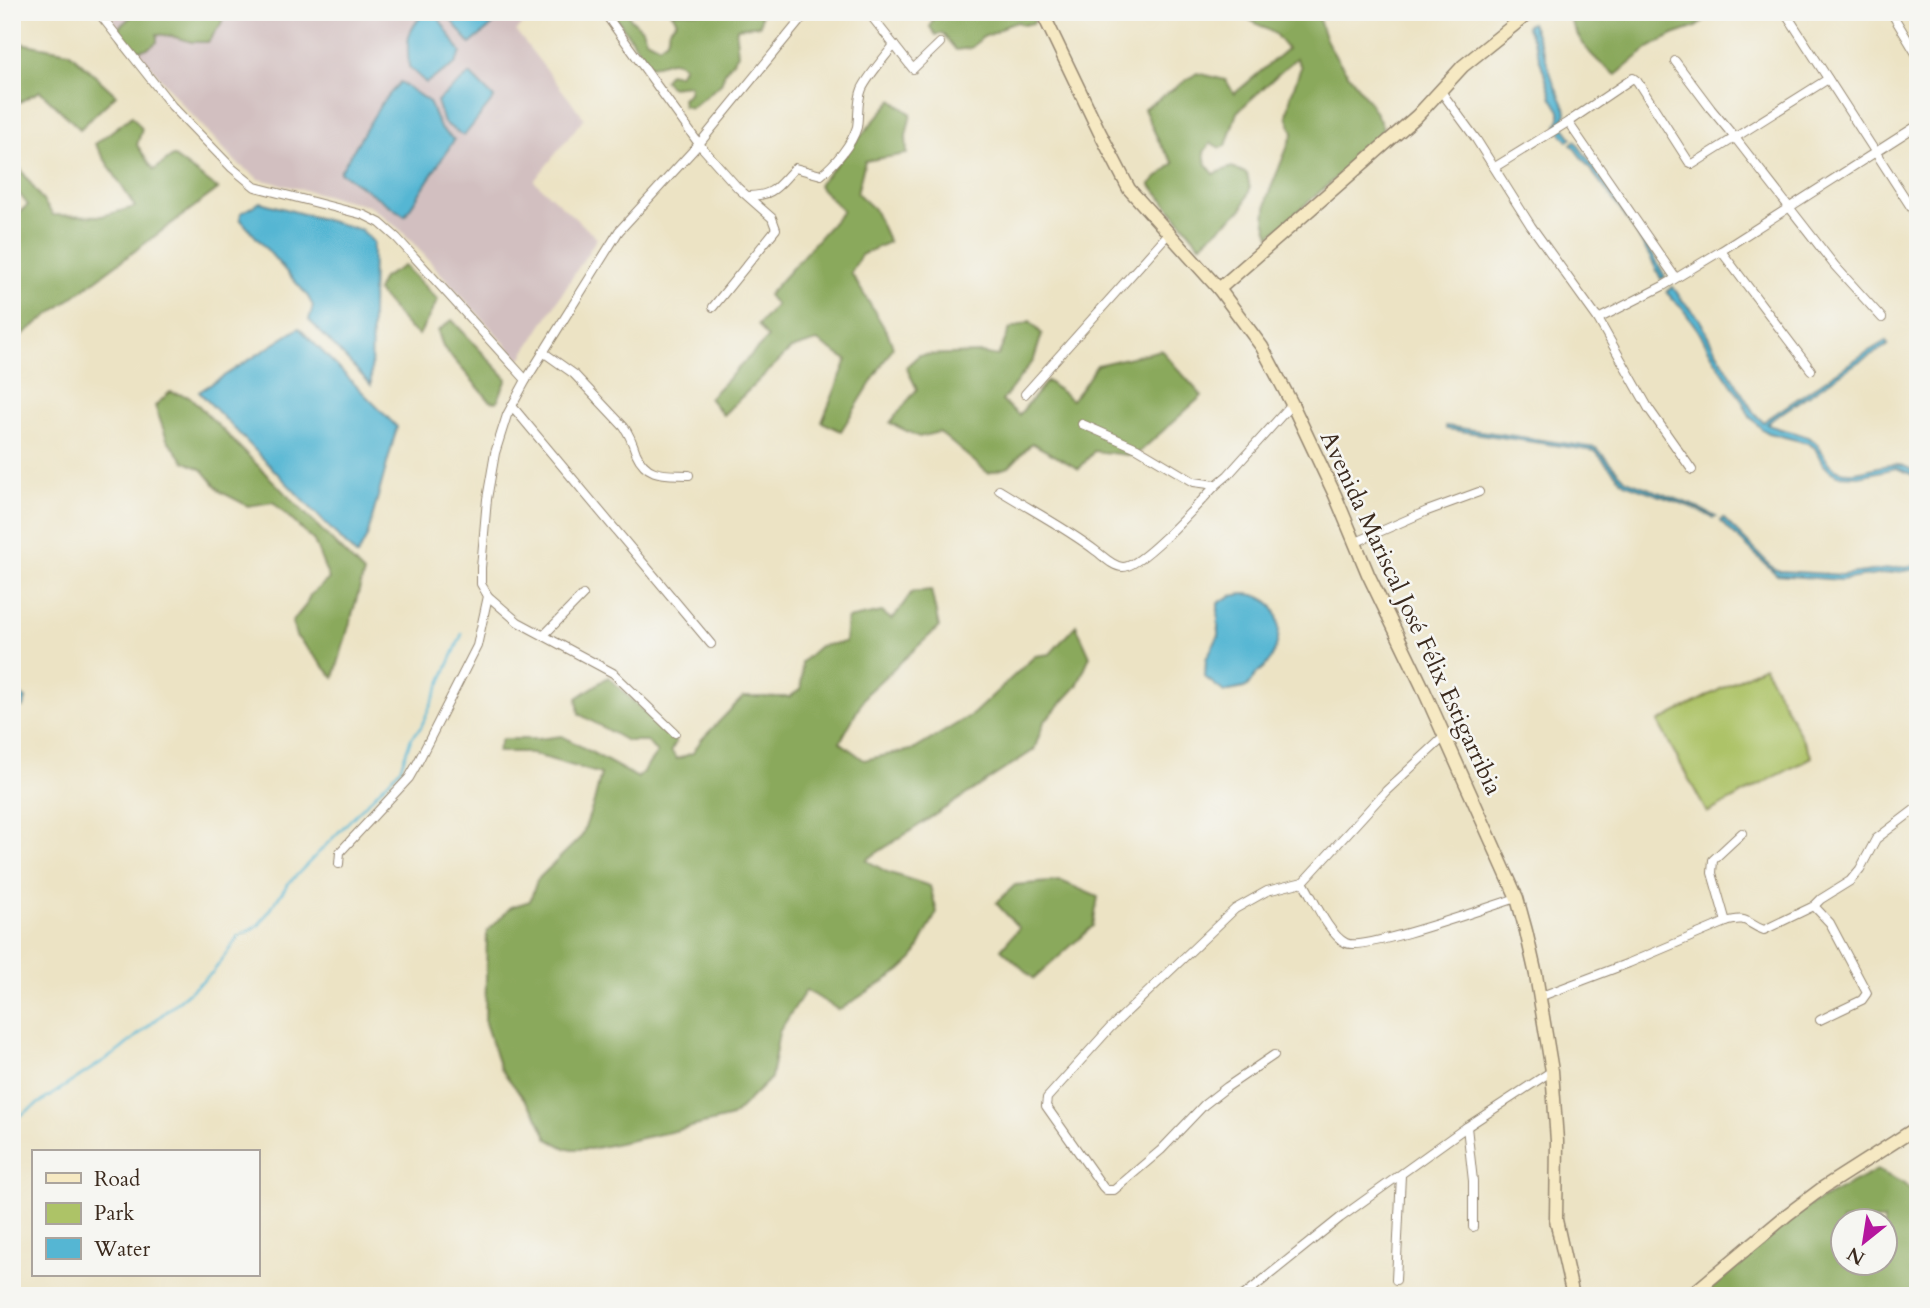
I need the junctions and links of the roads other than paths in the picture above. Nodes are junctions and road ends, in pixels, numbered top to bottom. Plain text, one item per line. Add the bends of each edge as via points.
1 (98, 12) edge
2 (604, 12) edge
3 (807, 12) edge
4 (868, 12) edge
5 (1042, 12) edge
6 (1785, 12) edge
7 (1891, 12) edge
8 (1528, 13) edge
9 (940, 43) dead end
10 (894, 45) junction
11 (1918, 57) edge
12 (1675, 61) dead end
13 (1828, 79) junction
14 (1440, 90) junction
15 (1566, 124) junction
16 (1918, 125) edge
17 (1736, 139) junction
18 (699, 144) junction
19 (1875, 151) junction
20 (1495, 167) junction
21 (748, 196) junction
22 (1789, 208) junction
23 (1918, 218) edge
24 (1169, 233) junction
25 (1721, 251) junction
26 (1669, 281) junction
27 (1219, 289) junction
28 (713, 307) dead end
29 (1882, 318) dead end
30 (1598, 319) junction
31 (543, 352) junction
32 (1811, 370) dead end
33 (526, 380) junction
34 (1025, 394) dead end
35 (1292, 404) junction
36 (512, 406) junction
37 (1082, 424) dead end
38 (1692, 470) dead end
39 (689, 475) dead end
40 (1216, 485) junction
41 (999, 490) dead end
42 (1479, 492) dead end
43 (1354, 543) junction
44 (583, 595) dead end
45 (488, 596) junction
46 (544, 635) junction
47 (711, 644) dead end
48 (676, 733) dead end
49 (1445, 736) junction
50 (1918, 807) edge
51 (1742, 834) dead end
52 (339, 864) dead end
53 (1303, 882) junction
54 (1517, 898) junction
55 (1814, 906) junction
56 (1726, 922) junction
57 (1539, 997) junction
58 (1820, 1020) dead end
59 (1274, 1055) dead end
60 (1552, 1071) junction
61 (1918, 1126) edge
62 (1467, 1127) junction
63 (1401, 1175) junction
64 (1473, 1227) dead end
65 (1396, 1280) dead end
66 (1243, 1296) edge
67 (1573, 1296) edge
68 (1690, 1296) edge

1 - 33 street via 172,106 232,168 255,187 380,223
2 - 18 street
3 - 18 street
4 - 10 street
5 - 24 main road, Avenida Mariscal José Félix Estigarribia via 1129,189
6 - 13 street
7 - 11 street
8 - 14 main road via 1463,65
9 - 10 street via 913,69
10 - 21 street via 862,89 852,139 827,170 821,174 795,168 777,189 763,196
12 - 17 street
13 - 17 street
13 - 19 street
14 - 20 street
14 - 27 main road via 1417,116
15 - 17 street via 1633,78 1689,162 1698,162
15 - 20 street
15 - 26 street
16 - 19 street
17 - 22 street
18 - 21 street
18 - 31 street via 619,231
19 - 22 street
19 - 23 street
20 - 30 street
21 - 28 street via 772,218 776,229
22 - 25 street
22 - 29 street
24 - 27 main road, Avenida Mariscal José Félix Estigarribia
24 - 34 street
25 - 26 street
25 - 32 street
26 - 30 street
27 - 35 main road, Avenida Mariscal José Félix Estigarribia via 1262,346
30 - 38 street via 1649,409
31 - 33 street
31 - 39 street via 574,374 624,427 642,465 654,472
33 - 36 street
35 - 40 street
35 - 43 main road, Avenida Mariscal José Félix Estigarribia
36 - 45 street via 495,453 487,499 481,584
36 - 47 street
37 - 40 street via 1137,448 1194,482
40 - 41 street via 1155,546 1123,567
42 - 43 street
43 - 49 main road, Avenida Mariscal José Félix Estigarribia
44 - 46 street
45 - 46 street via 518,622
45 - 52 street via 477,646 417,764 340,852
46 - 48 street via 613,673
49 - 53 street via 1386,791
49 - 54 main road, Avenida Mariscal José Félix Estigarribia
50 - 55 street via 1876,839 1850,881
51 - 56 street via 1711,866
53 - 54 street via 1333,932 1350,945 1458,919
53 - 59 street via 1267,891 1235,909 1110,1028 1047,1098 1046,1106 1103,1187 1114,1190 1204,1105
54 - 57 main road, Avenida Mariscal José Félix Estigarribia
55 - 56 street via 1764,930 1745,919
55 - 58 street via 1830,922 1867,993 1862,1000
56 - 57 street
57 - 60 main road, Avenida Mariscal José Félix Estigarribia
60 - 62 street
60 - 67 main road, Avenida Mariscal José Félix Estigarribia via 1556,1220
61 - 68 main road via 1787,1214
62 - 63 street
62 - 64 street
63 - 65 street
63 - 66 street

